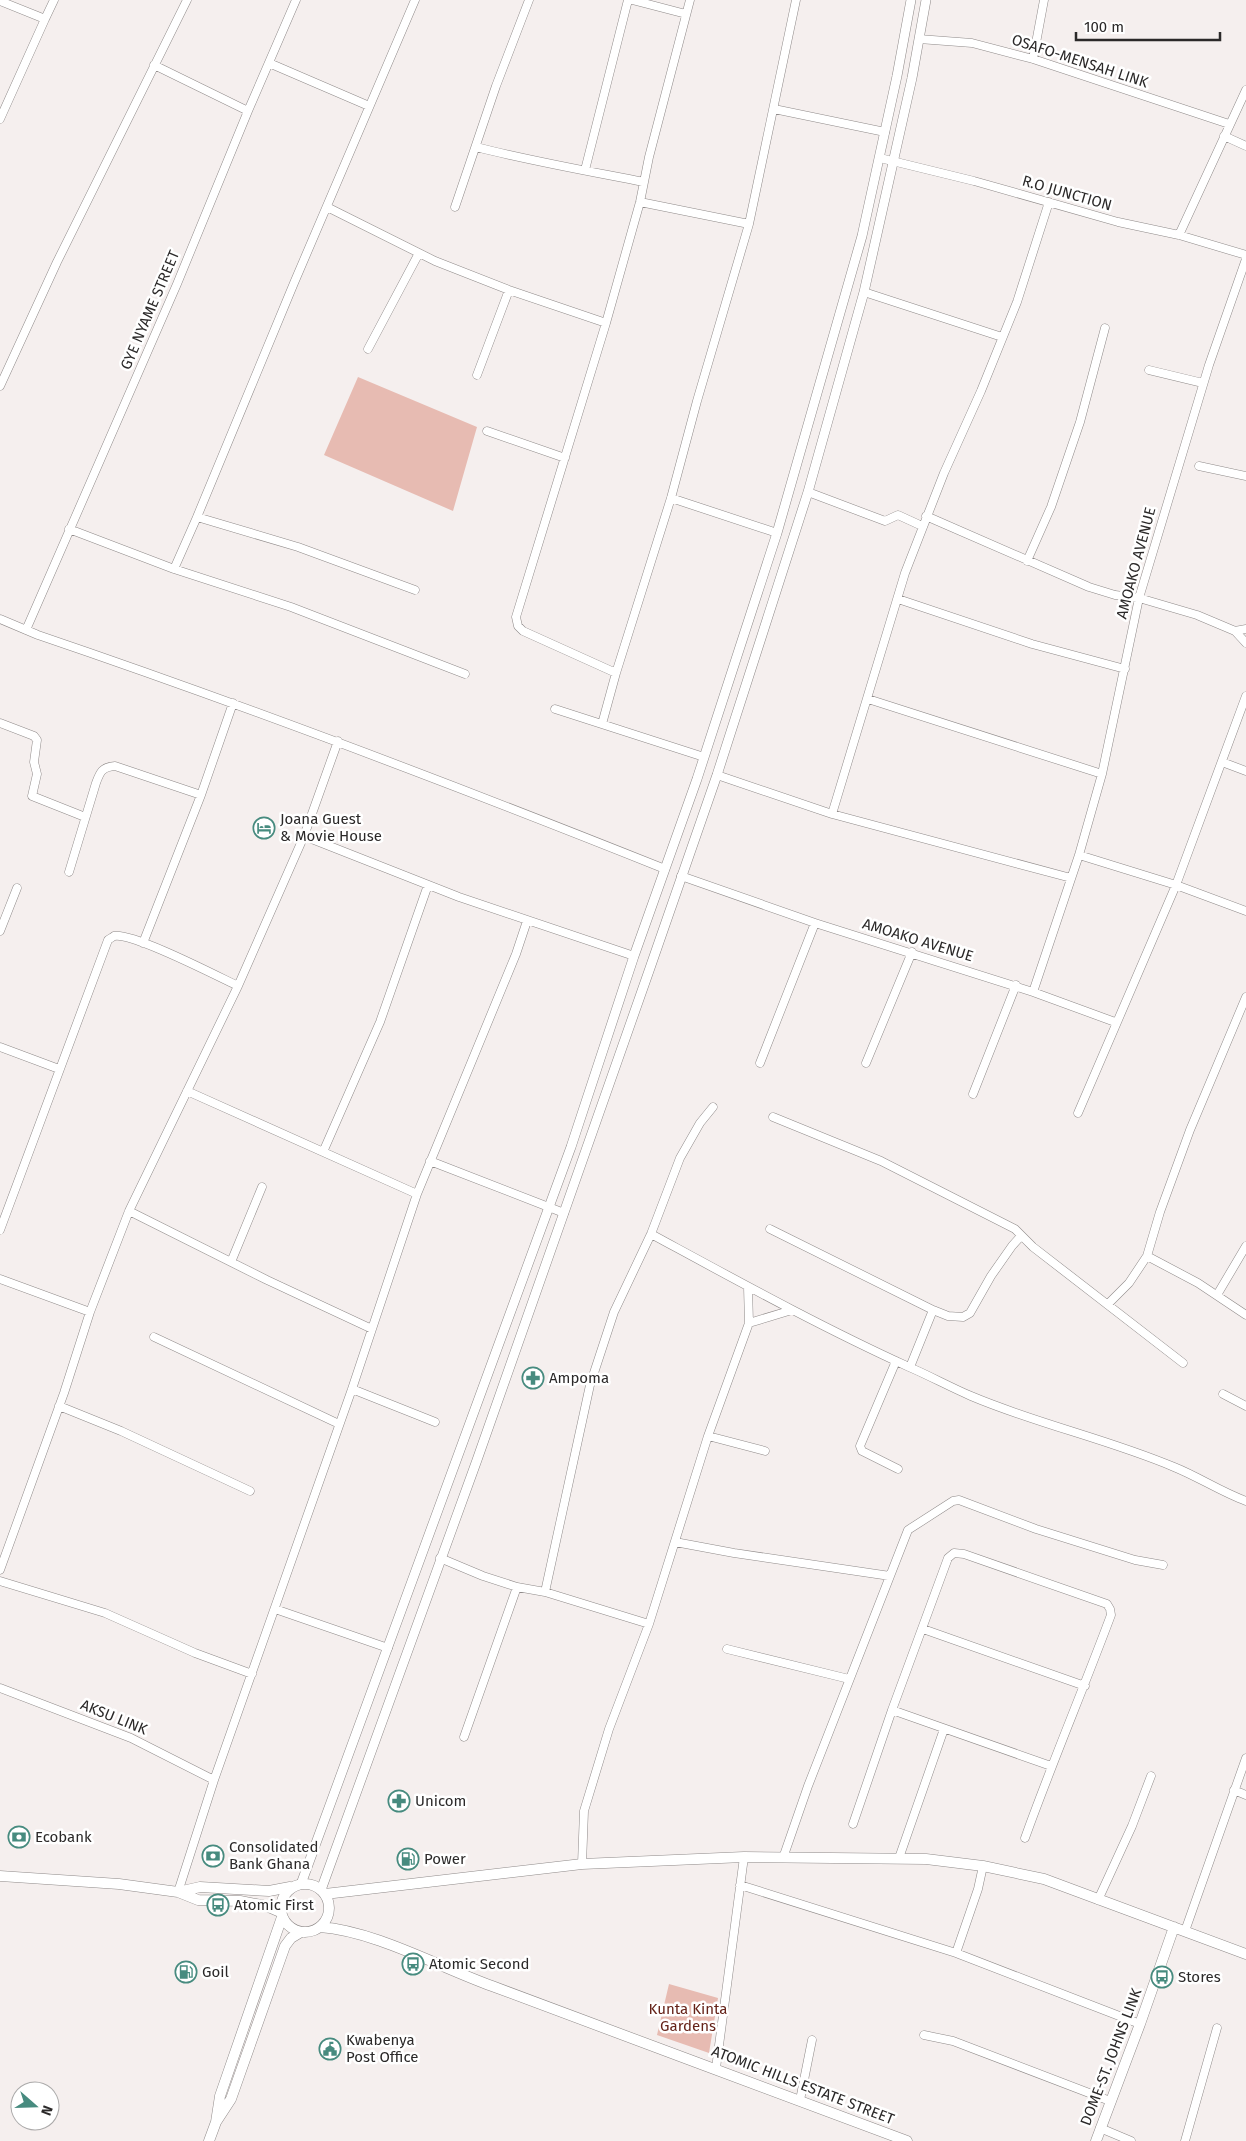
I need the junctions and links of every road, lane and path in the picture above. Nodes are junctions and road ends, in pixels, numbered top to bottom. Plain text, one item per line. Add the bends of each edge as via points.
1 (54, 0) edge
2 (187, 0) edge
3 (296, 0) edge
4 (415, 0) edge
5 (529, 0) edge
6 (630, 0) edge
7 (690, 0) edge
8 (796, 0) edge
9 (911, 0) edge
10 (926, 0) edge
11 (1044, 0) edge
12 (0, 1) edge
13 (686, 14) junction
14 (45, 19) junction
15 (919, 39) junction
16 (1033, 59) junction
17 (269, 63) junction
18 (154, 65) junction
19 (1246, 90) edge
20 (370, 106) junction
21 (774, 109) junction
22 (248, 111) junction
23 (0, 119) edge
24 (1229, 124) junction
25 (886, 132) junction
26 (1224, 136) junction
27 (1246, 146) edge
28 (476, 147) junction
29 (880, 158) junction
30 (892, 161) junction
31 (585, 170) junction
32 (644, 182) junction
33 (640, 202) junction
34 (1049, 202) junction
35 (327, 207) junction
36 (455, 207) dead end
37 (749, 224) junction
38 (1179, 235) junction
39 (419, 253) junction
40 (1246, 255) edge
41 (1246, 259) edge
42 (509, 290) junction
43 (864, 292) junction
44 (606, 323) junction
45 (1105, 328) dead end
46 (1002, 338) junction
47 (368, 349) dead end
48 (1149, 370) dead end
49 (477, 375) dead end
50 (1203, 384) junction
51 (0, 386) edge
52 (487, 431) dead end
53 (565, 458) junction
54 (1199, 466) dead end
55 (1246, 476) edge
56 (808, 492) junction
57 (671, 498) junction
58 (926, 516) junction
59 (198, 518) junction
60 (922, 526) junction
61 (69, 529) junction
62 (777, 533) junction
63 (1027, 561) junction
64 (174, 569) junction
65 (415, 590) dead end
66 (898, 598) junction
67 (1139, 598) junction
68 (0, 619) edge
69 (1246, 629) edge
70 (26, 630) junction
71 (1235, 631) junction
72 (1246, 643) edge
73 (1125, 669) junction
74 (616, 673) junction
75 (465, 674) dead end
76 (1246, 696) edge
77 (868, 699) junction
78 (233, 703) junction
79 (555, 709) dead end
80 (0, 722) edge
81 (602, 724) junction
82 (338, 741) junction
83 (704, 757) junction
84 (1222, 762) junction
85 (1246, 771) edge
86 (1102, 774) junction
87 (717, 775) junction
88 (201, 795) junction
89 (832, 814) junction
90 (85, 817) junction
91 (304, 836) junction
92 (1079, 855) junction
93 (665, 869) junction
94 (69, 872) dead end
95 (681, 876) junction
96 (1072, 878) junction
97 (428, 885) junction
98 (1176, 885) junction
99 (17, 888) dead end
100 (1246, 911) edge
101 (527, 921) junction
102 (815, 923) junction
103 (0, 931) edge
104 (142, 942) junction
105 (912, 952) junction
106 (634, 956) junction
107 (1016, 985) junction
108 (238, 986) junction
109 (1033, 992) junction
110 (1246, 998) edge
111 (1115, 1022) junction
112 (0, 1047) edge
113 (760, 1063) dead end
114 (866, 1063) dead end
115 (59, 1069) junction
116 (187, 1091) junction
117 (973, 1094) dead end
118 (713, 1107) dead end
119 (1078, 1112) dead end
120 (773, 1117) dead end
121 (323, 1152) junction
122 (430, 1161) junction
123 (262, 1186) dead end
124 (417, 1194) junction
125 (549, 1207) junction
126 (129, 1211) junction
127 (564, 1213) junction
128 (770, 1229) dead end
129 (0, 1230) edge
130 (651, 1234) junction
131 (1021, 1236) junction
132 (1246, 1246) edge
133 (1147, 1256) junction
134 (232, 1262) junction
135 (0, 1279) edge
136 (748, 1287) junction
137 (1217, 1295) junction
138 (1108, 1304) junction
139 (792, 1310) junction
140 (933, 1310) junction
141 (90, 1312) junction
142 (1246, 1315) edge
143 (749, 1322) junction
144 (372, 1329) junction
145 (154, 1338) dead end
146 (896, 1361) junction
147 (1183, 1363) dead end
148 (910, 1367) junction
149 (352, 1389) junction
150 (1223, 1394) dead end
151 (59, 1406) junction
152 (1246, 1406) edge
153 (435, 1422) dead end
154 (340, 1424) junction
155 (708, 1436) junction
156 (765, 1451) dead end
157 (898, 1469) dead end
158 (250, 1491) dead end
159 (1246, 1501) edge
160 (675, 1542) junction
161 (440, 1558) junction
162 (1163, 1565) dead end
163 (0, 1570) edge
164 (890, 1576) junction
165 (0, 1581) edge
166 (517, 1587) junction
167 (545, 1592) junction
168 (274, 1609) junction
169 (649, 1624) junction
170 (923, 1629) junction
171 (388, 1648) junction
172 (727, 1649) dead end
173 (252, 1674) junction
174 (849, 1679) junction
175 (1084, 1686) junction
176 (0, 1688) edge
177 (892, 1710) junction
178 (944, 1729) junction
179 (464, 1737) dead end
180 (1246, 1758) edge
181 (1051, 1766) junction
182 (1151, 1776) dead end
183 (214, 1780) junction
184 (1234, 1790) junction
185 (1246, 1795) edge
186 (853, 1824) dead end
187 (1025, 1838) dead end
188 (744, 1857) junction
189 (783, 1858) junction
190 (899, 1858) junction
191 (582, 1864) junction
192 (983, 1866) junction
193 (0, 1876) edge
194 (297, 1885) junction
195 (740, 1885) junction
196 (178, 1892) junction
197 (323, 1892) junction
198 (1098, 1900) junction
199 (281, 1914) junction
200 (320, 1927) junction
201 (1174, 1927) junction
202 (1185, 1931) junction
203 (302, 1932) junction
204 (956, 1953) junction
205 (1246, 1954) edge
206 (1140, 2024) junction
207 (1217, 2028) dead end
208 (924, 2035) dead end
209 (812, 2040) dead end
210 (716, 2068) junction
211 (800, 2100) junction
212 (1110, 2102) junction
213 (216, 2122) junction
214 (1100, 2128) junction
215 (209, 2141) edge
216 (908, 2141) edge
217 (1096, 2141) edge
218 (1132, 2141) edge
219 (1185, 2141) edge

1 - 14 street
2 - 18 street
3 - 17 street, GYE NYAME STREET
4 - 20 street
5 - 28 street
6 - 13 street
6 - 31 street
7 - 13 street
8 - 21 street
9 - 25 street
10 - 15 street
11 - 16 street
12 - 14 street
13 - 32 street
14 - 23 street
15 - 16 street, OSAFO-MENSAH LINK via 972,43
15 - 30 street
16 - 24 street, OSAFO-MENSAH LINK
17 - 20 street
17 - 22 street, GYE NYAME STREET
18 - 22 street
18 - 51 street
19 - 24 street
20 - 35 street
21 - 25 street
21 - 37 street
22 - 61 street, GYE NYAME STREET via 177,284
24 - 26 street
25 - 29 street
26 - 27 street
26 - 38 street
28 - 31 street
28 - 36 street
29 - 30 street, R.O JUNCTION
29 - 62 street via 862,236
30 - 34 street, R.O JUNCTION
30 - 43 street
31 - 32 street
32 - 33 street
33 - 37 street
33 - 44 street
34 - 38 street, R.O JUNCTION
34 - 46 street via 1026,277
35 - 39 street
35 - 59 street
37 - 57 street
38 - 40 street, R.O JUNCTION
39 - 42 street
39 - 47 street
41 - 50 street, AMOAKO AVENUE
42 - 44 street
42 - 49 street
43 - 46 street
43 - 56 street
44 - 53 street
45 - 63 street via 1080,422 1051,508
46 - 58 street
48 - 50 street
50 - 67 street, AMOAKO AVENUE
52 - 53 street
53 - 74 street via 516,617 518,626
54 - 55 street
56 - 60 street via 885,522 898,515
56 - 87 street
57 - 62 street
57 - 74 street
58 - 60 street
58 - 63 street
59 - 64 street
59 - 65 street via 298,547
60 - 66 street
61 - 64 street
61 - 70 street, GYE NYAME STREET
62 - 83 street
63 - 67 street via 1090,587
64 - 75 street via 291,607
66 - 73 street via 1032,644
66 - 77 street
67 - 71 street via 1197,615
67 - 73 street, AMOAKO AVENUE
68 - 70 street
69 - 71 street
70 - 78 street
71 - 72 street
73 - 86 street, AMOAKO AVENUE
74 - 81 street
76 - 84 street
77 - 86 street
77 - 89 street
78 - 82 street
78 - 88 street
79 - 81 street
80 - 90 street via 37,740 34,762 37,774 32,796
81 - 83 street
82 - 91 street
82 - 93 street
83 - 93 street
84 - 85 street
84 - 98 street
86 - 92 street, AMOAKO AVENUE
87 - 89 street
87 - 95 street
88 - 90 street via 107,766 101,771
88 - 104 street
89 - 96 street
90 - 94 street
91 - 97 street
91 - 108 street
92 - 96 street, AMOAKO AVENUE
92 - 98 street
93 - 106 street
95 - 102 street, AMOAKO AVENUE
95 - 127 street
96 - 109 street, AMOAKO AVENUE
97 - 101 street
97 - 121 street via 380,1022
98 - 100 street
98 - 111 street
99 - 103 street
101 - 106 street
101 - 122 street
102 - 105 street, AMOAKO AVENUE
102 - 113 street
104 - 108 street
104 - 115 street via 120,936 108,940
105 - 107 street, AMOAKO AVENUE
105 - 114 street
106 - 125 street
107 - 109 street, AMOAKO AVENUE
107 - 117 street
108 - 116 street
109 - 111 street
110 - 133 street via 1190,1130
111 - 119 street
112 - 115 street
115 - 129 street
116 - 121 street
116 - 126 street
118 - 130 street via 680,1158
120 - 131 street via 881,1161 1015,1229
121 - 124 street
122 - 124 street
122 - 125 street
123 - 134 street
124 - 144 street
125 - 127 street
125 - 171 street
126 - 134 street
126 - 141 street
127 - 161 street
128 - 140 street
130 - 136 street
130 - 167 street via 614,1312 590,1385
131 - 138 street
131 - 140 street via 991,1276 970,1313 963,1317 948,1316
132 - 137 street
133 - 137 street
133 - 138 street via 1129,1283
134 - 144 street
135 - 141 street
136 - 139 street
136 - 143 street
137 - 142 street
138 - 147 street
139 - 143 street
139 - 146 street
140 - 148 street
141 - 151 street
143 - 155 street
144 - 149 street
145 - 154 street
146 - 148 street
146 - 157 street via 860,1446 862,1451
148 - 159 street via 1022,1416 1175,1467
149 - 153 street
149 - 154 street
150 - 152 street
151 - 158 street
151 - 163 street
154 - 168 street
155 - 156 street
155 - 160 street
160 - 164 street
160 - 169 street
161 - 166 street
161 - 197 street
162 - 164 street via 1135,1560 1036,1529 959,1500 908,1530
164 - 174 street
165 - 173 street via 105,1613
166 - 167 street
166 - 179 street
167 - 169 street
168 - 171 street
168 - 173 street
169 - 191 street via 584,1811
170 - 175 street
170 - 175 street via 948,1558 954,1553 1107,1604 1111,1615
170 - 177 street
171 - 194 street
172 - 174 street
173 - 183 street
174 - 189 street
175 - 181 street
176 - 183 street, AKSU LINK via 131,1738
177 - 178 street
177 - 186 street
178 - 181 street
178 - 190 street
180 - 184 street
181 - 187 street
182 - 198 street
183 - 196 street
184 - 185 street
184 - 202 street
188 - 189 main road
188 - 191 main road
188 - 195 street
189 - 190 main road
190 - 192 main road
191 - 197 main road
192 - 198 main road via 1044,1879
192 - 204 street
193 - 196 main road via 96,1882
194 - 196 main road via 269,1892 200,1887
194 - 197 main road via 311,1884
194 - 199 main road via 282,1899
195 - 204 street
195 - 210 street
196 - 199 main road via 198,1900 240,1901 266,1906
197 - 200 main road via 329,1911
198 - 201 main road
199 - 203 main road via 289,1927
199 - 213 main road via 220,2096
200 - 203 main road
200 - 210 main road, ATOMIC HILLS ESTATE STREET via 348,1931 380,1942
201 - 202 main road
201 - 206 main road, DOME-ST. JOHNS LINK
202 - 205 main road
203 - 213 main road via 285,1946 231,2099
204 - 206 street
206 - 212 main road, DOME-ST. JOHNS LINK
207 - 219 street
208 - 212 street via 953,2041
209 - 211 street
210 - 211 main road, ATOMIC HILLS ESTATE STREET
211 - 216 main road, ATOMIC HILLS ESTATE STREET
212 - 214 main road, DOME-ST. JOHNS LINK
213 - 215 main road
214 - 217 main road, DOME-ST. JOHNS LINK
214 - 218 street

